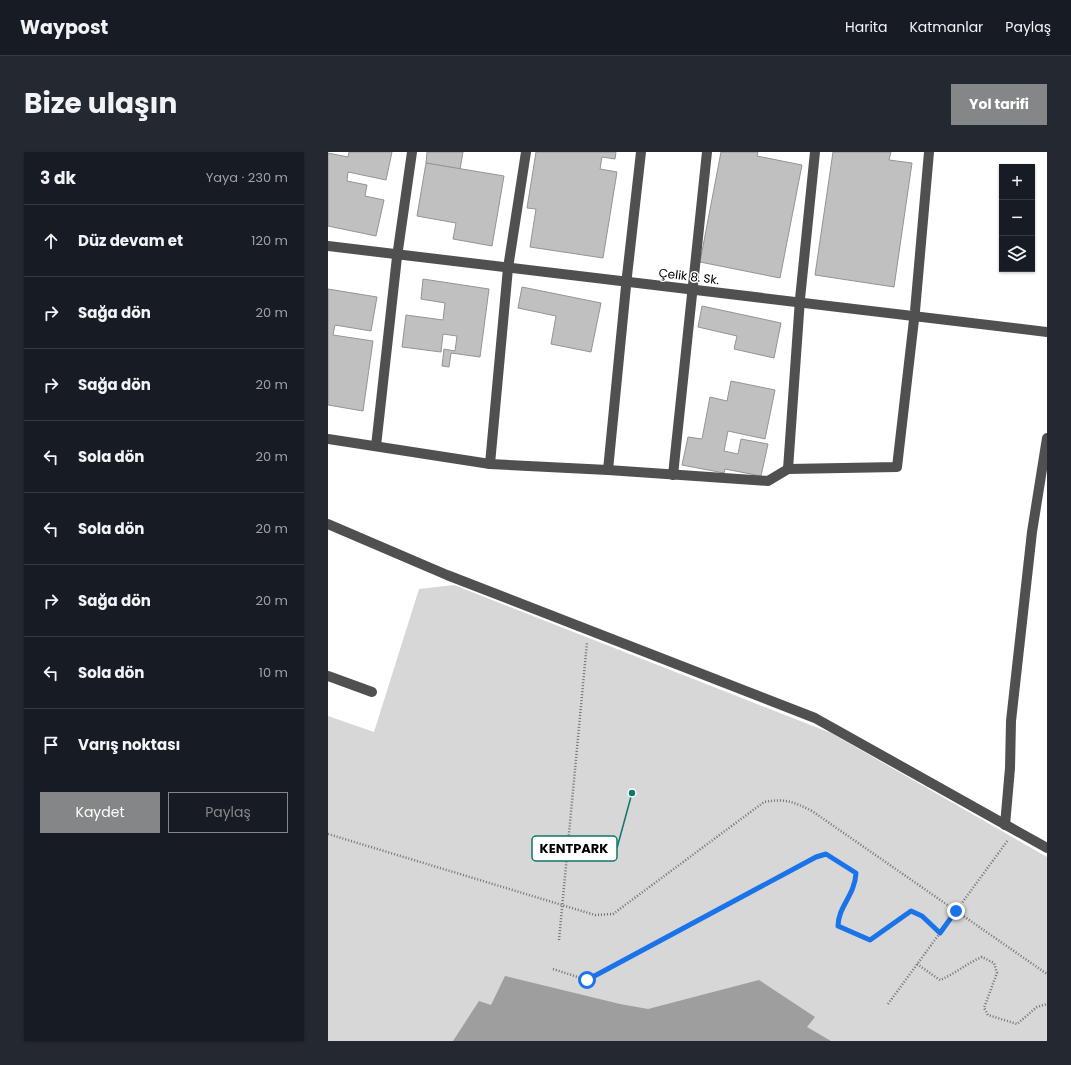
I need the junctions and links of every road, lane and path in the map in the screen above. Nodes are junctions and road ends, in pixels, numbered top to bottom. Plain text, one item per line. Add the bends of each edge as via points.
1 (412, 152) edge
2 (526, 152) edge
3 (641, 152) edge
4 (707, 152) edge
5 (815, 152) edge
6 (929, 152) edge
7 (328, 246) edge
8 (398, 254) junction
9 (508, 268) junction
10 (626, 282) junction
11 (693, 290) junction
12 (800, 303) junction
13 (914, 316) junction
14 (1047, 332) edge
15 (1047, 438) edge
16 (328, 439) edge
17 (376, 446) junction
18 (490, 464) junction
19 (788, 469) junction
20 (608, 470) junction
21 (673, 474) junction
22 (328, 524) edge
23 (588, 630) junction
24 (328, 676) edge
25 (372, 692) dead end
26 (1005, 825) junction
27 (1015, 830) junction
28 (328, 834) edge
29 (1047, 848) edge
30 (562, 905) junction
31 (956, 911) junction
32 (940, 933) junction
33 (558, 940) dead end
34 (917, 964) junction
35 (553, 969) dead end
36 (1047, 974) edge
37 (888, 1004) dead end
38 (1047, 1004) edge

1 - 8 street
2 - 9 street
3 - 10 street
4 - 11 street
5 - 12 street
6 - 13 street
7 - 8 street, Çelik 8. Sk.
8 - 9 street, Çelik 8. Sk.
8 - 17 street
9 - 10 street, Çelik 8. Sk.
9 - 18 street
10 - 11 street, Çelik 8. Sk.
10 - 20 street
11 - 12 street, Çelik 8. Sk.
11 - 21 street
12 - 13 street, Çelik 8. Sk.
12 - 19 street
13 - 14 street, Çelik 8. Sk.
13 - 19 street via 897,467
15 - 26 street via 1032,532 1011,721
16 - 17 street
17 - 18 street
18 - 20 street
19 - 21 street via 768,481
20 - 21 street
22 - 23 street via 447,575
23 - 26 street via 815,718
23 - 30 path
24 - 25 street
26 - 27 street
27 - 29 street
27 - 31 path
28 - 30 path
30 - 31 path via 595,915 613,914 764,802 778,799 793,802 812,811
30 - 33 path
31 - 32 path
31 - 36 path
32 - 34 path
32 - 35 path via 922,916 911,911 870,940 838,926 838,918 855,884 856,873 826,854 816,857 587,980
34 - 37 path
34 - 38 path via 940,980 975,960 982,958 994,963 997,973 984,1008 988,1015 1017,1024 1037,1007

